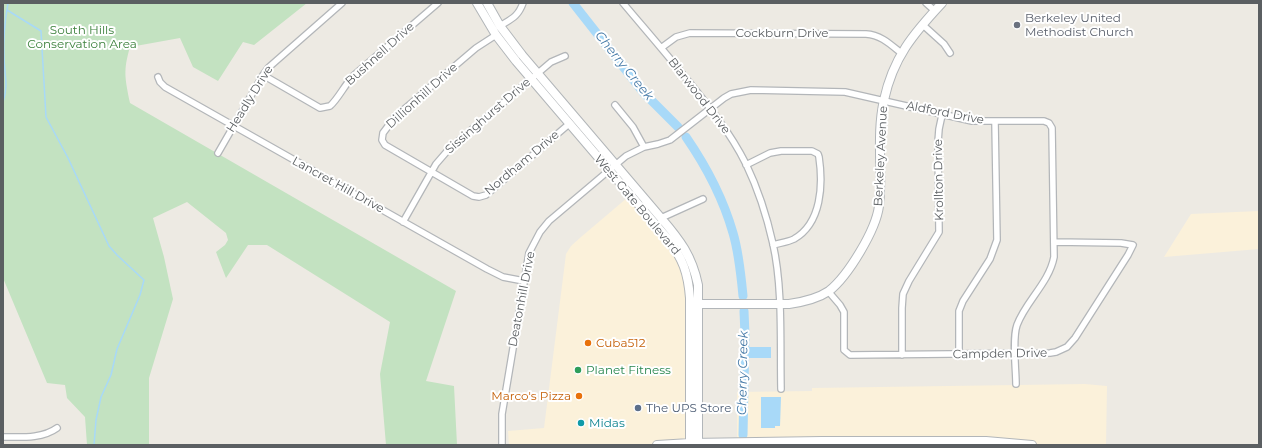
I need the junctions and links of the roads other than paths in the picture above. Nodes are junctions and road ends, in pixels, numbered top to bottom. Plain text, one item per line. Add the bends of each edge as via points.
1 (342, 3) edge
2 (438, 3) edge
3 (478, 3) edge
4 (487, 3) edge
5 (523, 3) edge
6 (623, 3) edge
7 (926, 3) edge
8 (942, 3) edge
9 (935, 11) junction
10 (923, 25) junction
11 (500, 26) junction
12 (496, 35) junction
13 (661, 48) junction
14 (901, 53) junction
15 (950, 53) dead end
16 (565, 56) dead end
17 (263, 74) junction
18 (534, 76) junction
19 (158, 78) dead end
20 (884, 101) junction
21 (615, 105) dead end
22 (710, 108) junction
23 (942, 114) junction
24 (995, 122) junction
25 (569, 124) junction
26 (233, 126) junction
27 (644, 147) junction
28 (218, 153) dead end
29 (746, 165) junction
30 (612, 167) junction
31 (432, 172) junction
32 (703, 200) dead end
33 (661, 218) junction
34 (403, 222) junction
35 (1054, 242) junction
36 (773, 245) junction
37 (524, 281) junction
38 (828, 291) junction
39 (694, 304) junction
40 (779, 304) junction
41 (1015, 354) junction
42 (902, 355) junction
43 (959, 355) junction
44 (689, 359) junction
45 (698, 359) junction
46 (1016, 384) dead end
47 (781, 389) dead end
48 (57, 428) dead end
49 (3, 437) edge
50 (918, 443) edge
51 (694, 444) edge
52 (502, 445) edge
53 (657, 445) edge
54 (1032, 445) edge

1 - 17 street, Headly Drive
2 - 17 street, Bushnell Drive via 353,76 330,106 320,108
3 - 12 main road, West Gate Boulevard
4 - 11 main road, West Gate Boulevard
5 - 11 street via 516,16
6 - 13 street, Blarwood Drive
7 - 9 street
8 - 9 main road, Berkeley Avenue
9 - 10 main road, Berkeley Avenue
10 - 14 main road, Berkeley Avenue
10 - 15 street
11 - 18 main road, West Gate Boulevard
12 - 18 main road, West Gate Boulevard
12 - 31 street, Dillionhill Drive via 481,44 395,117 384,130 382,140 385,145
13 - 14 street, Cockburn Drive via 676,37 690,33 872,34 884,39
13 - 22 street, Blarwood Drive
14 - 20 main road, Berkeley Avenue
16 - 18 street, Sissinghurst Drive via 551,62
17 - 26 street, Headly Drive
18 - 25 main road, West Gate Boulevard
18 - 30 main road, West Gate Boulevard
18 - 31 street, Sissinghurst Drive via 449,149
19 - 26 street, Lancret Hill Drive via 165,87
20 - 22 street, Aldford Drive via 845,92 751,90 731,94
20 - 23 street, Aldford Drive
20 - 38 main road, Berkeley Avenue via 879,137 878,215 866,241 846,272
21 - 27 street via 633,127
22 - 27 street, Aldford Drive via 670,140
22 - 29 street, Blarwood Drive
23 - 24 street, Aldford Drive via 972,121
23 - 42 street, Krollton Drive via 938,142 939,232 903,294
24 - 35 street, Aldford Drive via 1044,121 1051,125
24 - 43 street via 997,240 990,260 959,311
25 - 30 main road, West Gate Boulevard
25 - 31 street, Nordham Drive via 483,196 473,196
26 - 28 street, Headly Drive
26 - 34 street, Lancret Hill Drive
27 - 30 street, Aldford Drive
29 - 36 street, Blarwood Drive via 764,207
29 - 36 street via 770,153 781,151 812,151 818,154 820,187 816,213 807,228 797,237
30 - 33 main road, West Gate Boulevard
30 - 37 street, Deatonhill Drive via 540,232 529,253
30 - 39 main road, West Gate Boulevard via 676,249 688,274
31 - 34 street, Sissinghurst Drive
32 - 33 street
33 - 39 main road, West Gate Boulevard via 679,239 696,274 698,285
34 - 37 street, Lancret Hill Drive via 496,274
35 - 41 street, Aldford Drive via 1051,268 1018,323
35 - 41 street, Campden Drive via 1133,245 1083,326 1067,347 1056,352
36 - 40 street, Blarwood Drive
37 - 52 street, Deatonhill Drive via 502,414
38 - 40 main road, Berkeley Avenue via 806,301
38 - 42 street, Campden Drive via 844,312 844,350 848,354
39 - 40 main road, Berkeley Avenue
39 - 44 main road, West Gate Boulevard
39 - 45 main road, West Gate Boulevard
40 - 47 street, Blarwood Drive
41 - 43 street, Campden Drive
41 - 46 street, Aldford Drive
42 - 43 street, Campden Drive
44 - 45 main road
44 - 51 main road, West Gate Boulevard
45 - 51 main road, West Gate Boulevard
48 - 49 street via 36,436
50 - 51 main road
50 - 54 main road via 986,441
51 - 53 main road

